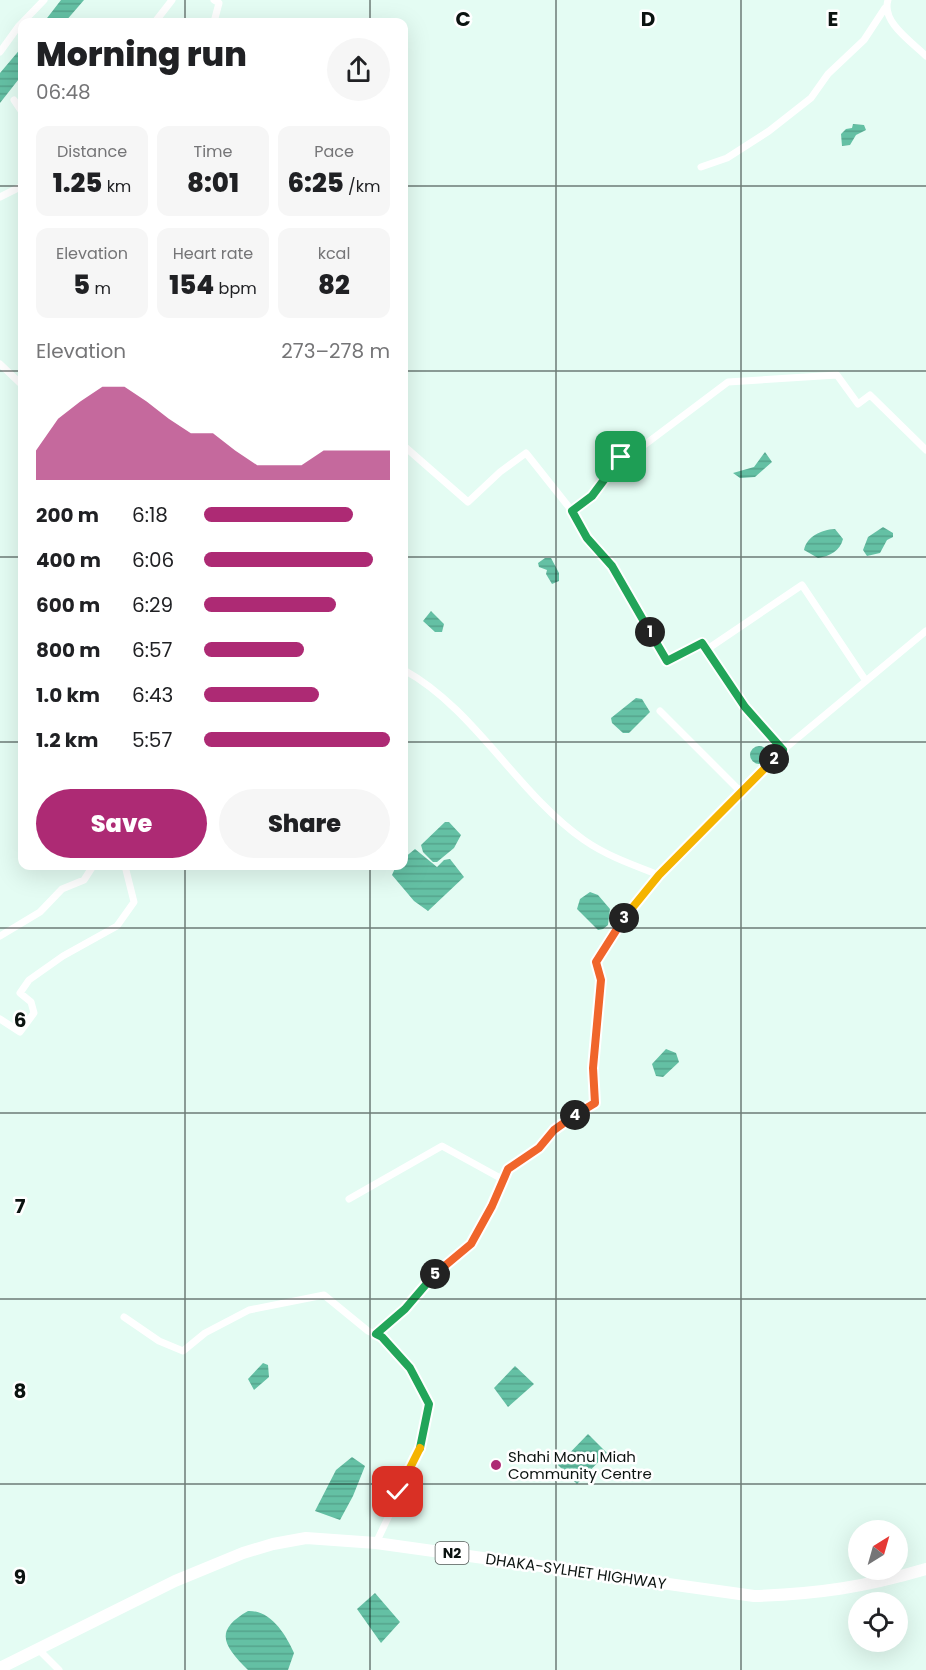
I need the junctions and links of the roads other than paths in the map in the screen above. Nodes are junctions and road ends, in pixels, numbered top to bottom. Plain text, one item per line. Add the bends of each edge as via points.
1 (44, 0) edge
2 (172, 0) edge
3 (214, 0) edge
4 (886, 4) edge
5 (27, 18) edge
6 (157, 18) edge
7 (215, 18) edge
8 (18, 27) edge
9 (0, 52) edge
10 (926, 56) edge
11 (14, 100) dead end
12 (18, 106) edge
13 (701, 167) dead end
14 (18, 188) edge
15 (0, 197) edge
16 (0, 364) edge
17 (18, 381) edge
18 (408, 450) edge
19 (926, 450) edge
20 (572, 511) junction
21 (926, 631) edge
22 (706, 650) junction
23 (408, 673) edge
24 (866, 681) junction
25 (660, 711) dead end
26 (783, 750) junction
27 (741, 792) junction
28 (90, 870) edge
29 (126, 870) edge
30 (659, 875) junction
31 (0, 936) edge
32 (0, 1019) edge
33 (502, 1179) junction
34 (350, 1199) dead end
35 (124, 1317) dead end
36 (376, 1334) junction
37 (376, 1543) junction
38 (926, 1569) edge
39 (38, 1649) junction
40 (0, 1668) edge
41 (59, 1670) edge

1 - 5 street
2 - 6 street
3 - 7 street via 219,3
4 - 10 street via 889,19
4 - 13 street via 864,40 828,74 811,98 727,158
8 - 9 street
11 - 12 street
14 - 15 street
16 - 17 street
18 - 20 street via 468,502 526,453
19 - 20 street via 870,395 858,404 837,375 728,382 631,455 621,457 592,496
20 - 22 street via 587,538 612,566 667,661 702,643
21 - 24 street
22 - 24 street via 802,585
22 - 26 street via 745,707
23 - 30 street via 446,700 547,808 583,840 617,859
24 - 26 street
25 - 27 street
26 - 27 street
27 - 30 street
28 - 31 street via 84,880 62,889 40,912
29 - 32 street via 134,902 117,926 29,980 20,993 31,1002 34,1013 20,1032
30 - 33 street via 615,930 596,962 601,980 593,1068 595,1103 566,1120 539,1148 508,1169
33 - 34 street via 442,1146
33 - 36 street via 471,1244 433,1275 405,1309
35 - 36 street via 159,1341 183,1351 205,1333 249,1310 324,1295
36 - 37 street via 410,1368 429,1404 420,1450
37 - 38 highway, DHAKA-SYLHET HIGHWAY / N2 via 754,1596 813,1594
37 - 39 highway, DHAKA-SYLHET HIGHWAY / N2 via 306,1538 243,1553 174,1581
39 - 40 highway, DHAKA-SYLHET HIGHWAY / N2
39 - 41 street

